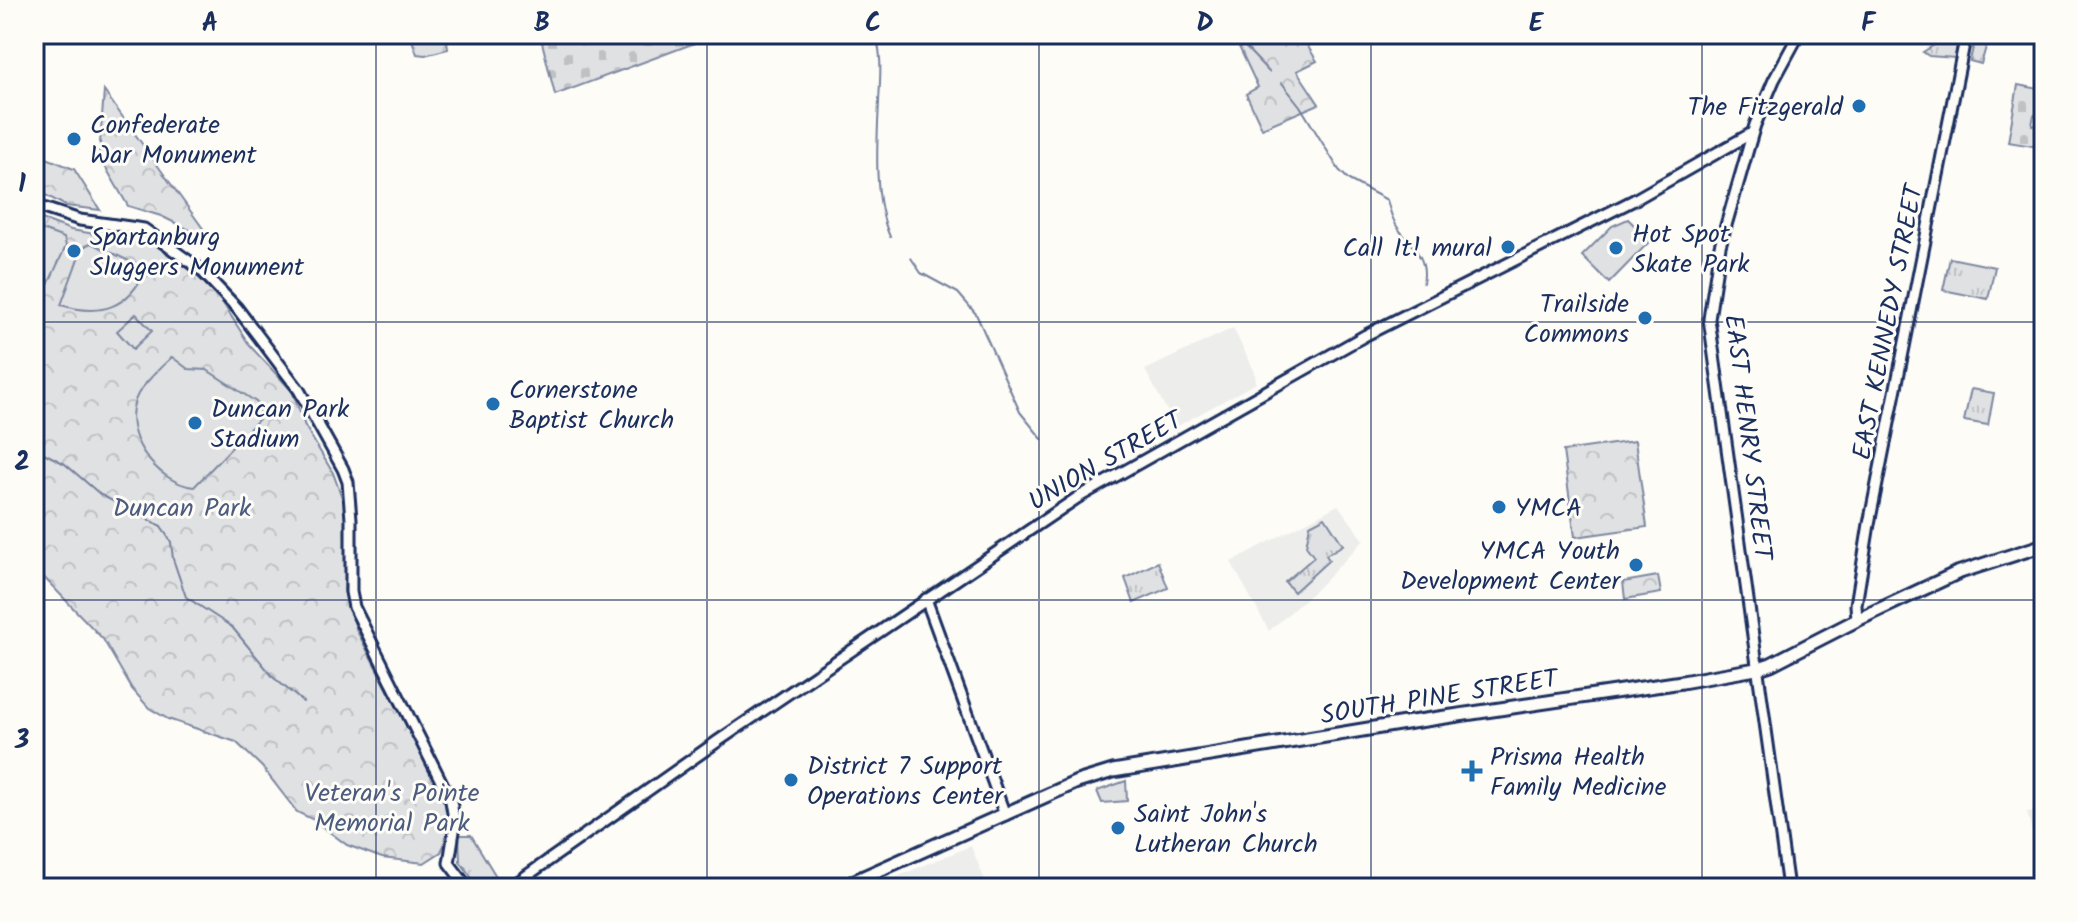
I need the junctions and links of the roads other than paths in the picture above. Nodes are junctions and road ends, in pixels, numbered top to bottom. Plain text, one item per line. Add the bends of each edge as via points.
1 (1799, 34) edge
2 (1966, 34) edge
3 (1752, 133) junction
4 (34, 205) edge
5 (2044, 545) edge
6 (926, 599) junction
7 (1857, 620) junction
8 (1756, 669) junction
9 (1005, 815) junction
10 (514, 886) edge
11 (468, 888) edge
12 (502, 888) edge
13 (839, 888) edge
14 (1788, 888) edge

1 - 3 main road, EAST HENRY STREET
2 - 7 main road, EAST KENNEDY STREET via 1869,524
3 - 6 main road, UNION STREET via 1634,200 1366,335 1106,481
3 - 8 main road, EAST HENRY STREET via 1720,246 1709,319
4 - 11 main road via 80,220 144,229 174,248 237,308 299,390 343,469 350,502 354,607 451,801 455,825 449,863
5 - 7 highway, SOUTH PINE STREET via 1957,573
6 - 9 main road
6 - 10 main road, UNION STREET
7 - 8 highway, SOUTH PINE STREET
8 - 9 highway, SOUTH PINE STREET via 1125,768 1077,782
8 - 14 main road, EAST HENRY STREET
9 - 13 highway, SOUTH PINE STREET
10 - 12 main road, UNION STREET

